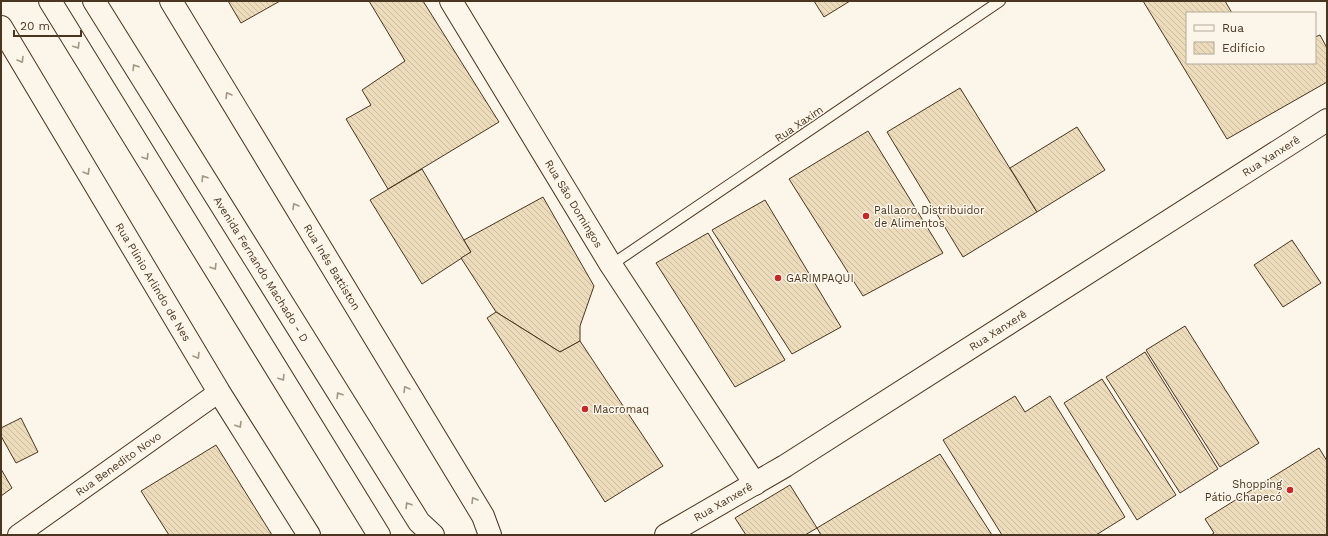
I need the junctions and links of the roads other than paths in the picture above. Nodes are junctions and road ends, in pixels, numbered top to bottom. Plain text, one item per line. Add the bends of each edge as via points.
1 (50, 1) edge
2 (94, 1) edge
3 (170, 1) edge
4 (451, 1) edge
5 (1000, 1) edge
6 (1, 27) edge
7 (1327, 120) edge
8 (611, 265) junction
9 (218, 392) junction
10 (755, 484) junction
11 (18, 535) edge
12 (309, 535) edge
13 (379, 535) edge
14 (433, 535) edge
15 (490, 535) edge
16 (666, 535) edge

1 -> 13 main road
14 -> 2 main road, Avenida Fernando Machado - D via 418,522
15 -> 3 main road, Rua Inês Battiston via 483,516
4 - 8 main road, Rua São Domingos
5 - 8 lane, Rua Xaxim
6 -> 9 main road, Rua Plínio Arlindo de Nes
7 - 10 main road, Rua Xanxerê
8 - 10 main road, Rua São Domingos
9 - 11 street, Rua Benedito Novo
9 -> 12 main road, Rua Plínio Arlindo de Nes
10 - 16 main road, Rua Xanxerê

